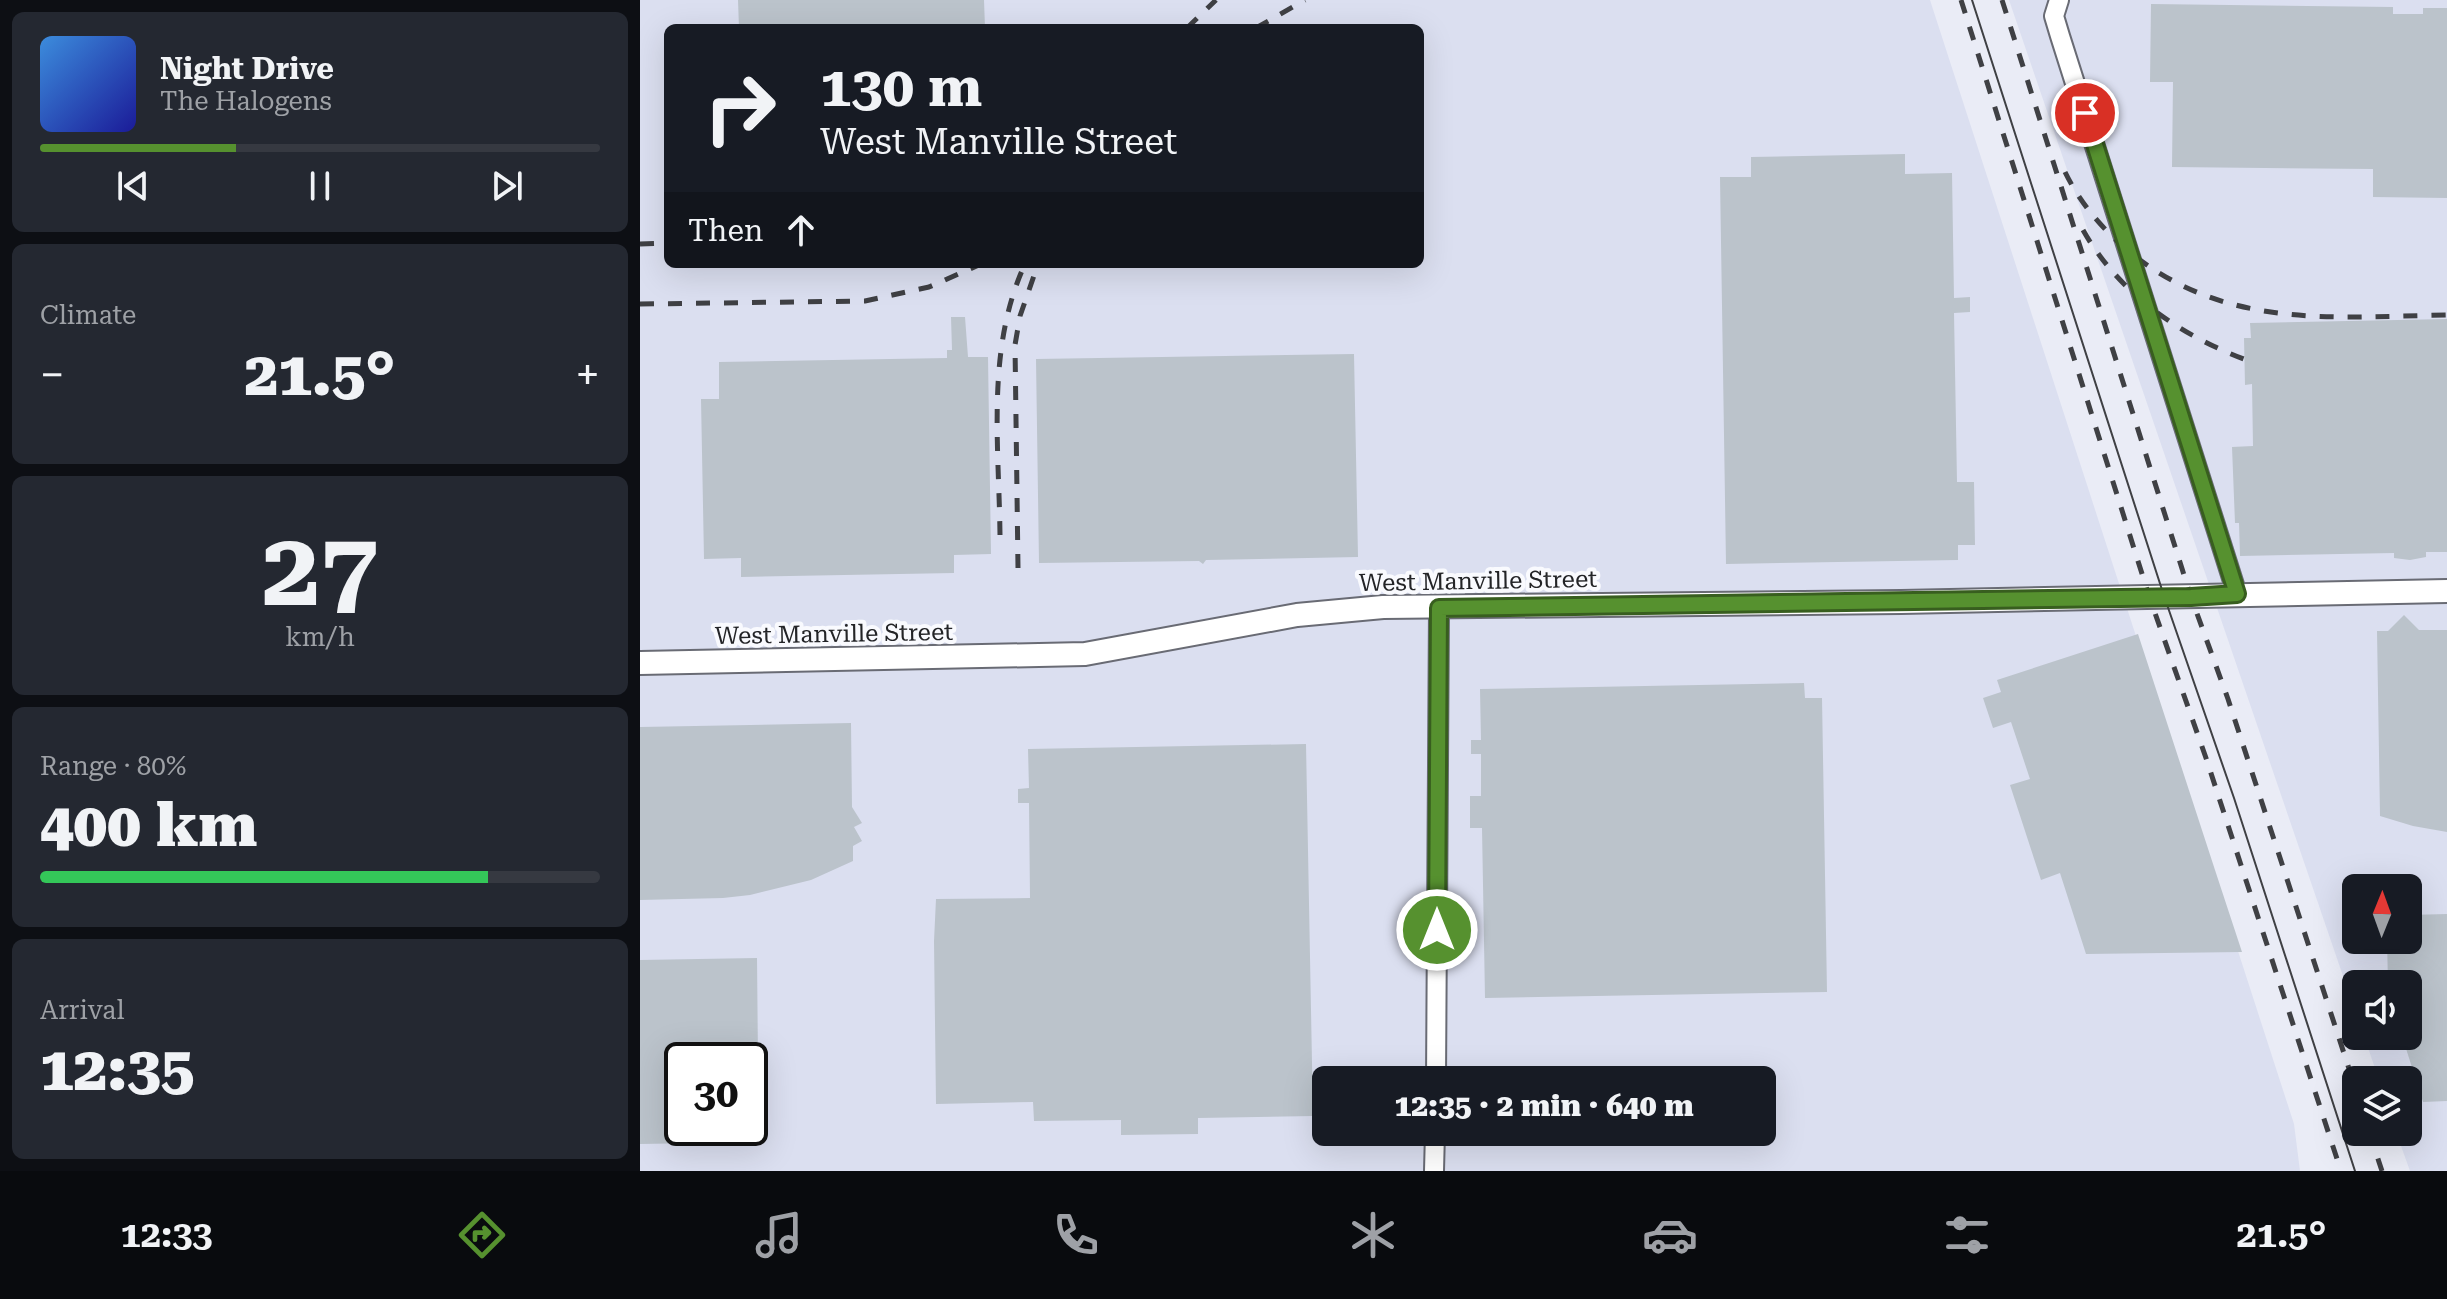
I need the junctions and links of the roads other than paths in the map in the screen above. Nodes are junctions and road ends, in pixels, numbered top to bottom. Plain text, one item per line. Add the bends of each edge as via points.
1 (2059, 0) edge
2 (2447, 591) edge
3 (2237, 594) junction
4 (1439, 608) junction
5 (640, 663) edge
6 (1436, 1066) edge
7 (1435, 1146) edge
8 (1434, 1171) edge

1 - 3 street via 2054,16
2 - 3 street, West Manville Street
3 - 4 street, West Manville Street
4 - 5 street, West Manville Street via 1310,613 1085,654
4 - 6 street
7 - 8 street

